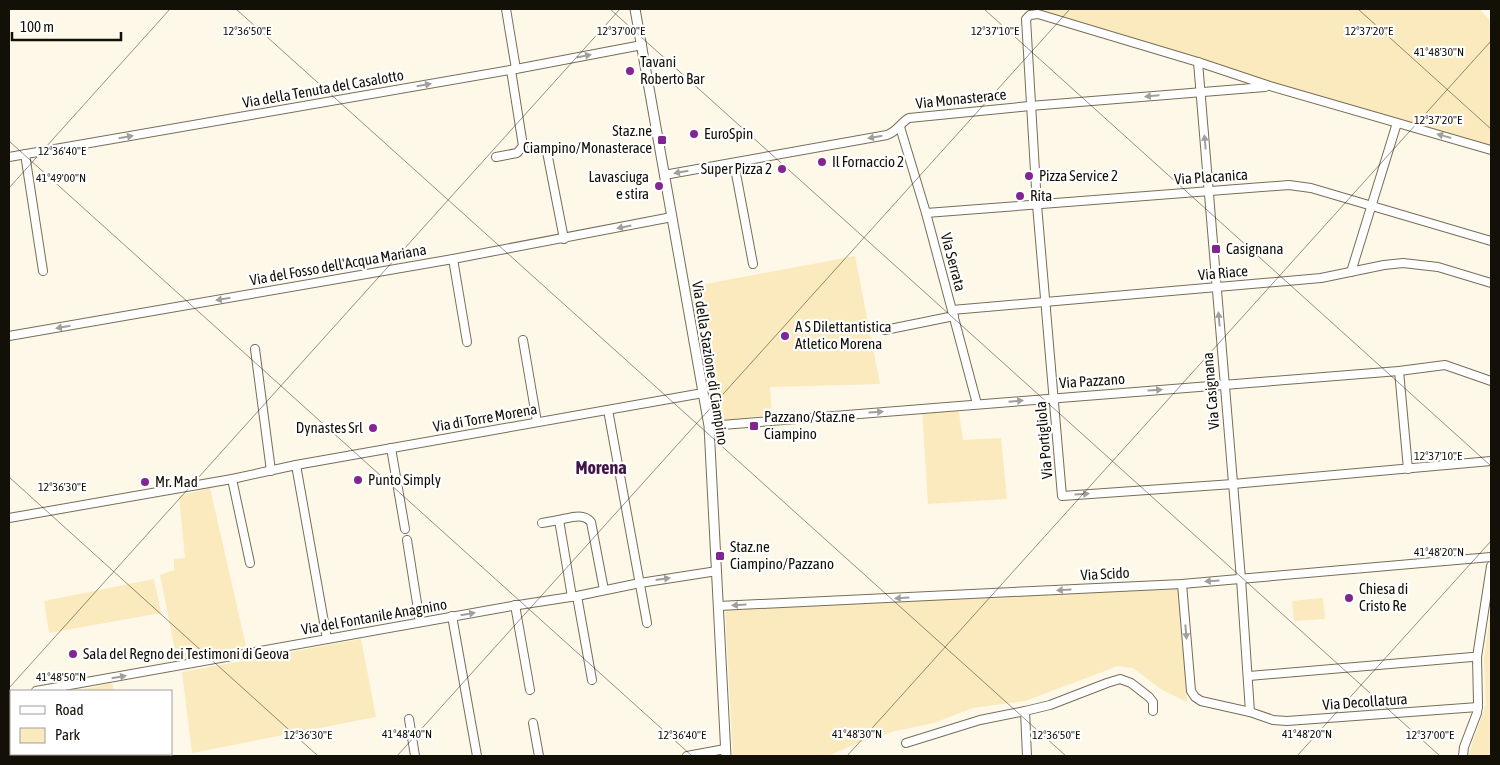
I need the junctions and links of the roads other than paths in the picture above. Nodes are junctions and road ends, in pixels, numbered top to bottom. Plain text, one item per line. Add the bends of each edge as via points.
1 (506, 9) edge
2 (635, 9) edge
3 (642, 45) junction
4 (1198, 62) junction
5 (514, 69) junction
6 (1270, 86) junction
7 (1201, 92) junction
8 (1030, 106) junction
9 (1397, 123) junction
10 (900, 127) junction
11 (1491, 150) edge
12 (547, 152) dead end
13 (24, 154) junction
14 (9, 157) edge
15 (496, 157) dead end
16 (734, 163) junction
17 (664, 175) junction
18 (1209, 190) junction
19 (1037, 205) junction
20 (1372, 206) junction
21 (926, 213) junction
22 (672, 217) junction
23 (564, 239) junction
24 (1491, 241) edge
25 (453, 259) junction
26 (754, 264) dead end
27 (43, 271) dead end
28 (1351, 272) junction
29 (1491, 283) edge
30 (1216, 287) junction
31 (1045, 302) junction
32 (953, 313) junction
33 (885, 330) dead end
34 (9, 336) edge
35 (523, 340) dead end
36 (467, 342) dead end
37 (255, 349) dead end
38 (1399, 371) junction
39 (1491, 381) edge
40 (1225, 385) junction
41 (704, 394) junction
42 (1054, 398) junction
43 (977, 404) junction
44 (608, 410) junction
45 (537, 422) junction
46 (709, 426) junction
47 (391, 448) junction
48 (1491, 461) edge
49 (296, 465) junction
50 (1408, 469) junction
51 (271, 471) junction
52 (232, 478) junction
53 (1233, 484) junction
54 (9, 518) edge
55 (559, 520) junction
56 (542, 523) dead end
57 (405, 529) dead end
58 (407, 540) dead end
59 (1491, 558) edge
60 (250, 563) dead end
61 (1491, 566) edge
62 (717, 571) junction
63 (1241, 579) junction
64 (640, 583) junction
65 (1182, 584) junction
66 (604, 590) junction
67 (575, 596) junction
68 (515, 605) junction
69 (718, 606) junction
70 (452, 616) junction
71 (420, 622) junction
72 (647, 622) dead end
73 (327, 639) junction
74 (1472, 657) dead end
75 (1249, 676) junction
76 (592, 680) dead end
77 (42, 690) edge
78 (530, 690) dead end
79 (1478, 707) junction
80 (1025, 711) junction
81 (1153, 711) dead end
82 (1253, 713) junction
83 (409, 719) dead end
84 (533, 723) dead end
85 (906, 743) dead end
86 (726, 753) edge
87 (415, 756) edge
88 (477, 756) edge
89 (539, 756) edge
90 (687, 756) edge
91 (1026, 756) edge
92 (1463, 756) edge

1 - 5 street
2 - 3 street, Via della Stazione di Ciampino
5 -> 3 street, Via della Tenuta del Casalotto
3 - 17 street, Via della Stazione di Ciampino
4 - 6 street
4 - 7 street, Via Casignana
4 - 8 street, Via Portigliola via 1038,14 1030,15 1025,26
13 -> 5 street, Via della Tenuta del Casalotto
5 - 15 street via 523,146 517,153
6 - 7 street, Via Monasterace
6 - 9 street
7 -> 8 street, Via Monasterace
18 -> 7 street, Via Casignana
8 - 10 street, Via Monasterace via 910,118
8 - 19 street, Via Portigliola
11 -> 9 street
9 - 20 street
10 -> 16 street, Via Monasterace via 887,135
10 - 21 street, Via Serrata
12 - 23 street
13 - 14 street, Via della Tenuta del Casalotto
13 - 27 street
16 -> 17 street, Via Monasterace
16 - 26 street
17 - 22 street, Via della Stazione di Ciampino
18 - 19 street, Via Placanica
18 - 20 street, Via Placanica via 1297,186
18 - 30 street, Via Casignana
19 - 21 street, Via Placanica
19 - 31 street, Via Portigliola
20 - 24 street, Via Placanica
20 - 28 street
21 - 32 street, Via Serrata
22 -> 23 street, Via del Fosso dell'Acqua Mariana
22 - 41 street, Via della Stazione di Ciampino
23 - 25 street, Via del Fosso dell'Acqua Mariana
25 -> 34 street, Via del Fosso dell'Acqua Mariana
25 - 36 street
28 - 29 street, Via Riace via 1412,263 1443,268
28 - 30 street, Via Riace via 1320,278
30 - 31 street, Via Riace
40 -> 30 street, Via Casignana
31 - 32 street, Via Riace
31 - 42 street, Via Portigliola
32 - 33 street, Via Riace
32 - 43 street, Via Serrata
35 - 45 street
37 - 51 street
38 - 39 street, Via Pazzano via 1445,365
38 - 40 street, Via Pazzano
38 - 50 street
42 -> 40 street, Via Pazzano
40 - 53 street, Via Casignana
41 - 44 street, Via di Torre Morena
41 - 46 street, Via della Stazione di Ciampino
43 -> 42 street, Via Pazzano
42 -> 53 street, Via Portigliola via 1062,496
46 -> 43 street, Via Pazzano
44 - 45 street, Via di Torre Morena
44 - 64 street
45 - 47 street, Via di Torre Morena
46 - 62 street, Via della Stazione di Ciampino
47 - 49 street, Via di Torre Morena
47 - 57 street
48 - 50 street, Via Portigliola
49 - 51 street, Via di Torre Morena
49 - 73 street
50 - 53 street, Via Portigliola
51 - 52 street, Via di Torre Morena
52 - 54 street, Via di Torre Morena
52 - 60 street
53 - 63 street, Via Casignana
55 - 56 street
55 - 66 street via 581,516 591,522
55 - 67 street
58 - 71 street
59 - 63 street, Via Scido
61 - 79 street via 1477,657
64 -> 62 street, Via del Fontanile Anagnino
62 - 69 street, Via della Stazione di Ciampino
63 -> 65 street, Via Scido
63 - 75 street, Via Casignana
64 - 66 street, Via del Fontanile Anagnino
64 - 72 street
65 -> 69 street, Via Scido
65 -> 82 street, Via Decollatura via 1192,694 1203,702
66 - 67 street, Via del Fontanile Anagnino
67 - 68 street, Via del Fontanile Anagnino
67 - 76 street
70 -> 68 street, Via del Fontanile Anagnino
68 - 78 street
69 - 86 street, Via della Stazione di Ciampino
70 - 71 street, Via del Fontanile Anagnino
70 - 88 street
71 - 73 street, Via del Fontanile Anagnino
77 -> 73 street, Via del Fontanile Anagnino
74 - 75 street
75 - 82 street, Via Casignana
79 - 82 street, Via Decollatura via 1287,721
79 - 92 street
80 - 81 street via 1059,702 1118,679 1128,681 1149,696
80 - 85 street via 980,720
80 - 91 street
83 - 87 street
84 - 89 street
86 - 90 street

